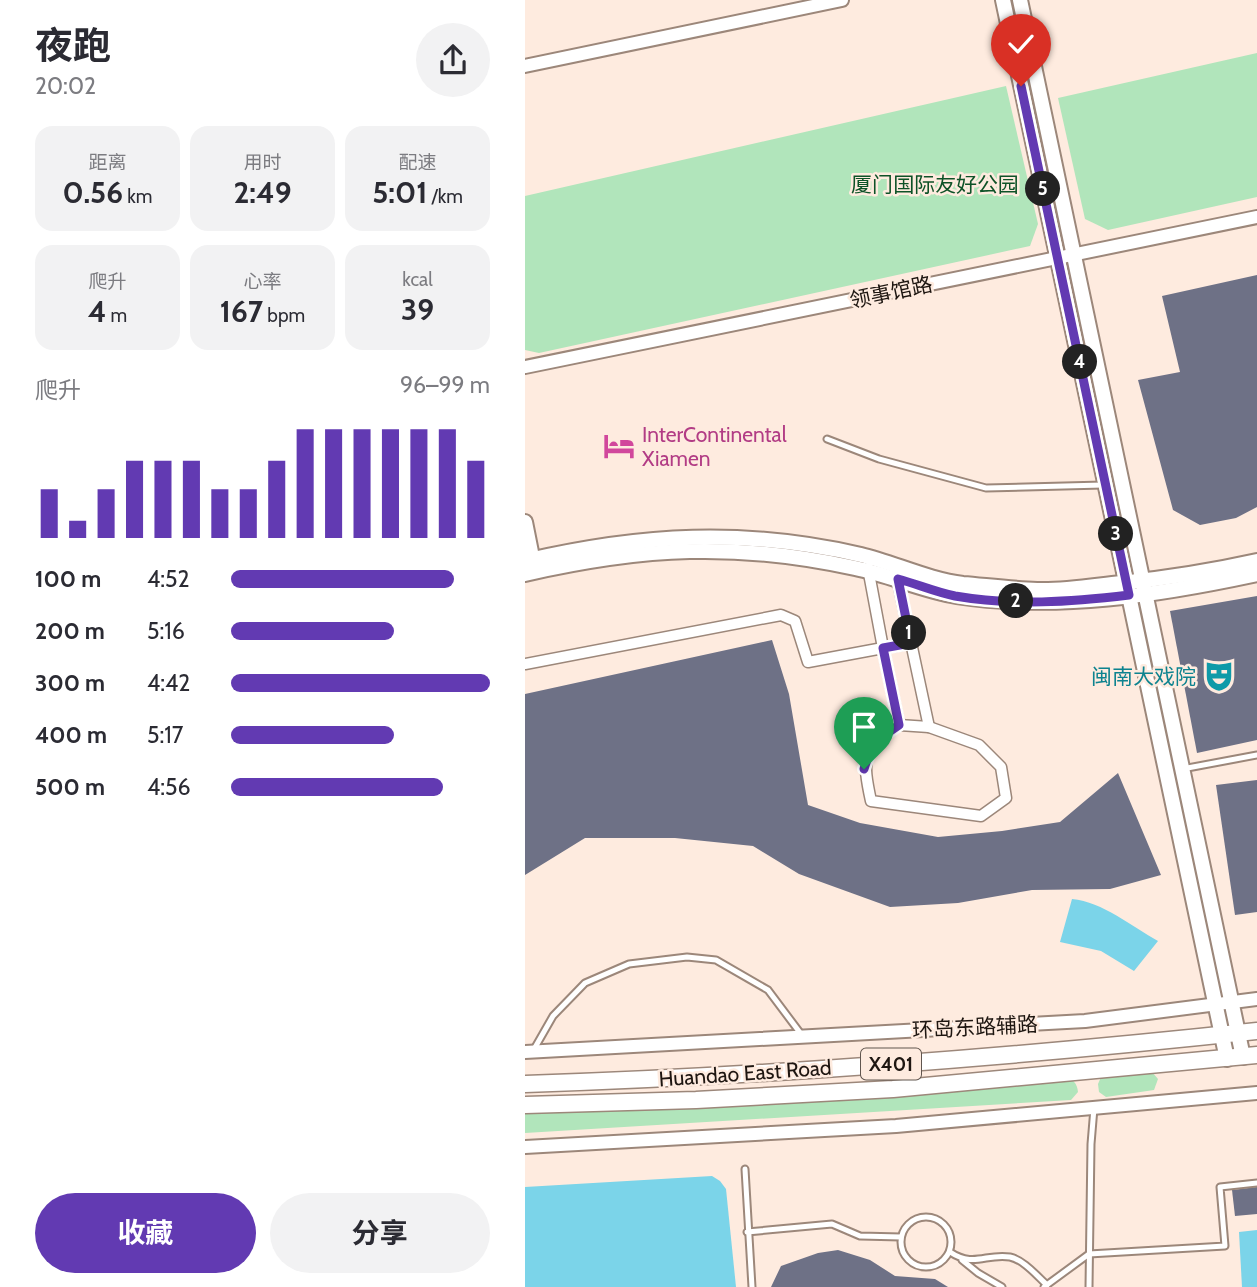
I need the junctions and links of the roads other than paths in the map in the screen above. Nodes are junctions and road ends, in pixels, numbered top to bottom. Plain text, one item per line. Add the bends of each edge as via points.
1 (842, 0) edge
2 (1003, 0) edge
3 (1020, 0) edge
4 (525, 66) edge
5 (1257, 217) edge
6 (1074, 254) junction
7 (1058, 258) junction
8 (525, 367) edge
9 (827, 439) dead end
10 (1106, 485) junction
11 (525, 522) edge
12 (1257, 561) edge
13 (868, 564) junction
14 (530, 566) edge
15 (896, 572) junction
16 (1257, 574) edge
17 (1144, 587) junction
18 (1128, 589) junction
19 (911, 643) junction
20 (883, 648) junction
21 (525, 664) edge
22 (899, 725) junction
23 (929, 727) junction
24 (1257, 755) edge
25 (1182, 769) junction
26 (1257, 999) edge
27 (1232, 1003) junction
28 (1215, 1005) junction
29 (1257, 1031) edge
30 (1230, 1034) junction
31 (803, 1037) junction
32 (529, 1051) edge
33 (1242, 1057) edge
34 (525, 1084) edge
35 (1257, 1093) edge
36 (525, 1105) edge
37 (1094, 1108) junction
38 (525, 1147) edge
39 (745, 1170) dead end
40 (1257, 1183) edge
41 (747, 1232) junction
42 (901, 1237) junction
43 (950, 1252) junction
44 (1089, 1254) junction
45 (962, 1260) junction
46 (1046, 1286) edge
47 (751, 1287) edge
48 (1002, 1287) edge
49 (1089, 1287) edge

1 - 4 street
2 - 7 main road
3 - 6 main road
5 - 6 street, 领事馆路
6 - 7 street, 领事馆路
6 - 17 main road
7 - 8 street, 领事馆路
7 - 10 main road
9 - 10 lane via 879,459 986,488
10 - 18 main road
11 - 14 main road
12 - 17 main road
13 - 14 main road via 715,550
13 - 15 main road
13 - 20 street
15 - 18 main road via 1009,588
15 - 19 street
16 - 17 main road via 1198,587
17 - 18 main road
17 - 25 main road
18 - 28 main road
19 - 20 street
19 - 23 street
20 - 21 street via 809,662 795,621 781,615
20 - 22 street
22 - 23 street
22 - 23 street via 870,748 864,769 871,801 981,817 1006,798 1002,767 979,745
24 - 25 lane
25 - 27 main road
26 - 27 street, 环岛东路辅路
27 - 28 street, 环岛东路辅路
27 - 30 main road
28 - 30 main road
28 - 31 street, 环岛东路辅路 via 1085,1021
29 - 30 main road, Huandao East Road / X401
30 - 33 main road
30 - 34 main road, Huandao East Road / X401 via 889,1064
31 - 32 street, 环岛东路辅路
31 - 32 lane via 768,990 716,960 687,957 629,964 585,983 553,1016
33 - 36 main road, Huandao East Road / X401 via 893,1089
35 - 37 street
37 - 38 street via 896,1126
37 - 44 lane
39 - 41 lane
40 - 44 lane via 1220,1187 1225,1246
41 - 42 lane via 832,1224 860,1236
41 - 47 lane
42 - 43 lane via 904,1253 915,1265 931,1267
42 - 43 lane via 917,1218 934,1218 951,1235
43 - 45 lane
44 - 46 lane
44 - 49 lane
45 - 46 lane via 1011,1257
45 - 48 lane

